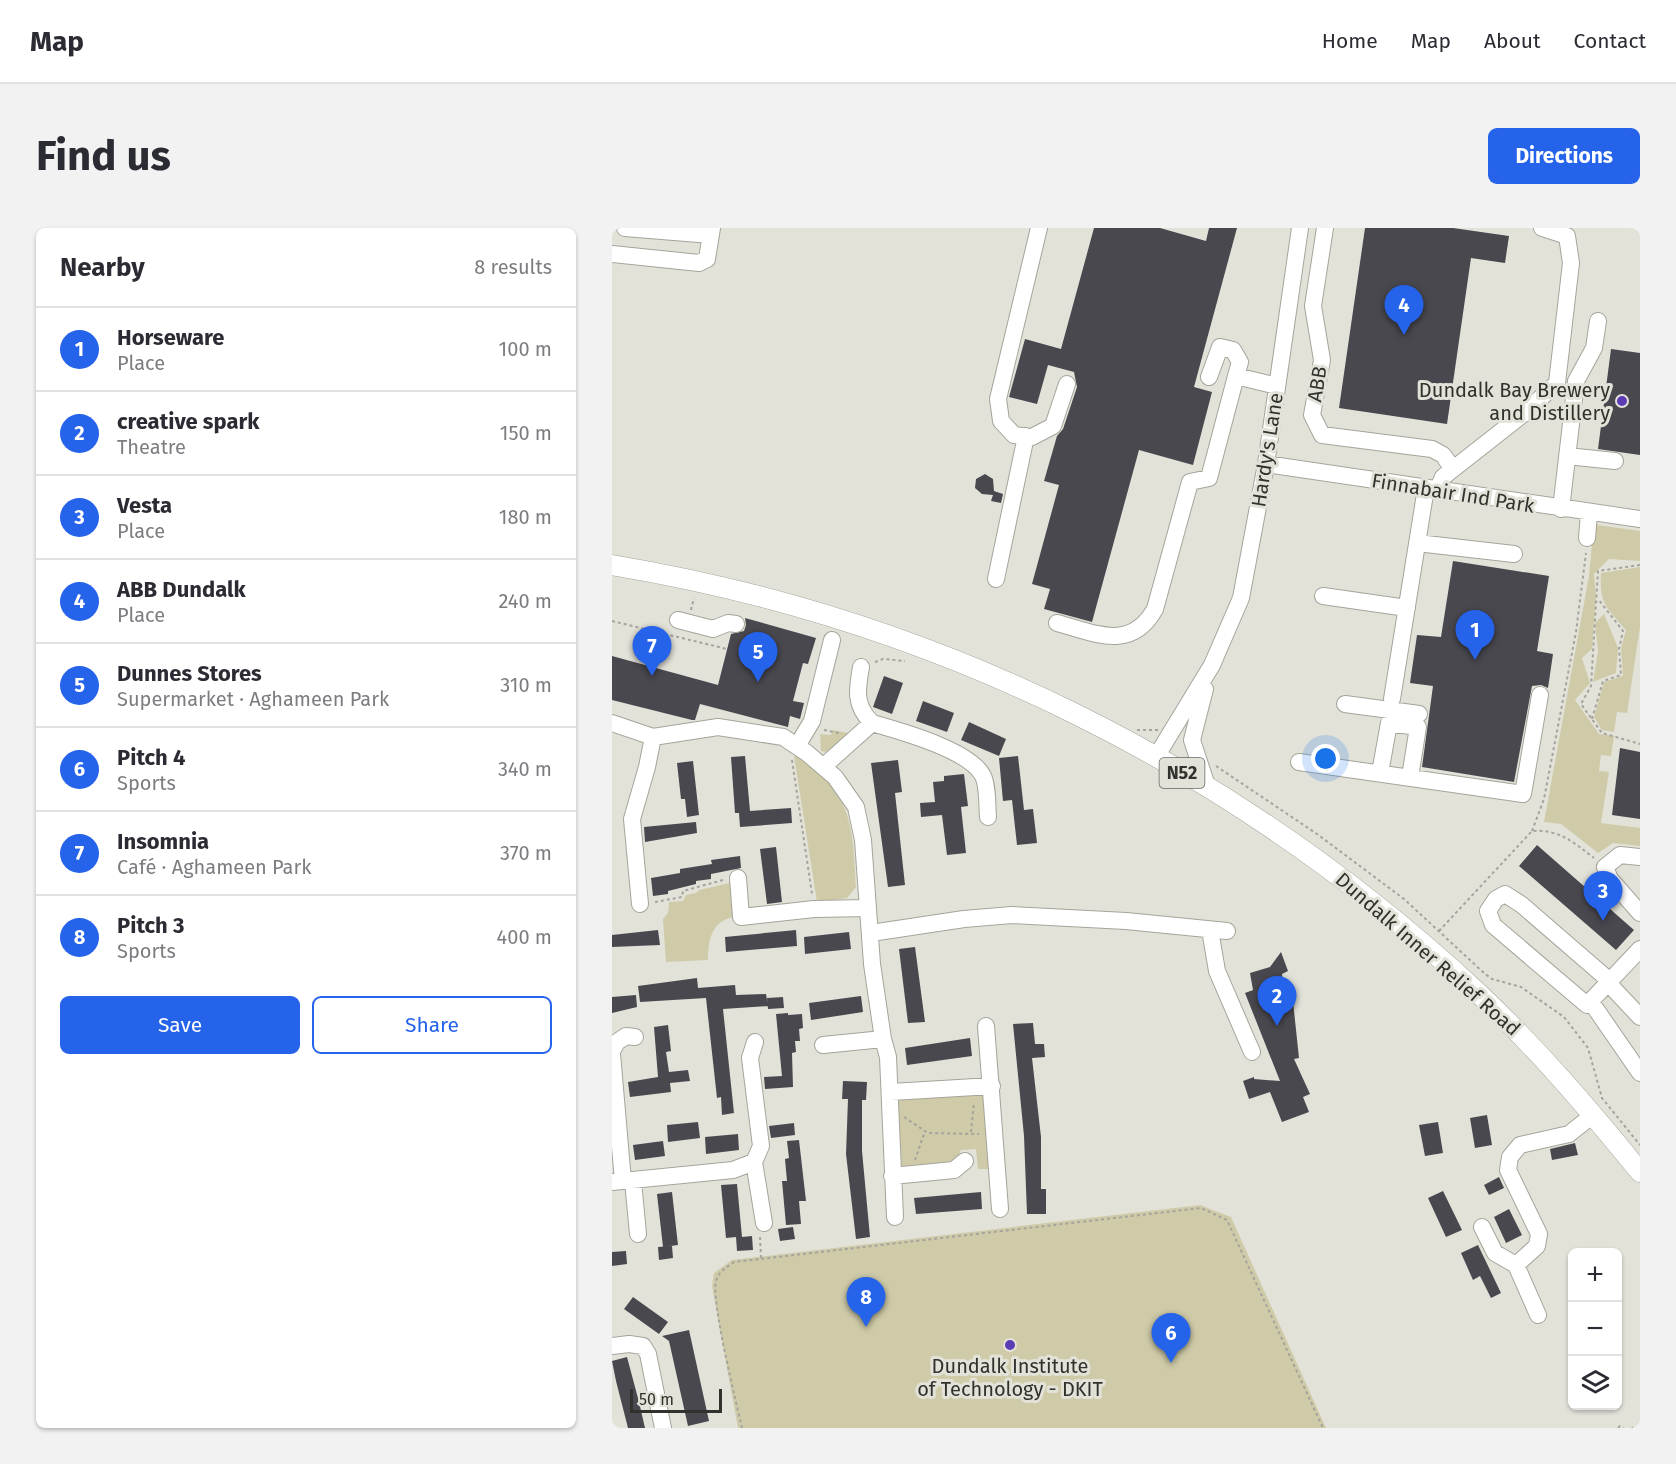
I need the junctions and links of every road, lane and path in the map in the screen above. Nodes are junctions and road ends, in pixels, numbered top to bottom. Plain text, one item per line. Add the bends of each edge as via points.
1 (625, 228) edge
2 (1039, 228) edge
3 (1300, 228) edge
4 (1326, 228) edge
5 (1542, 228) edge
6 (712, 232) edge
7 (612, 254) edge
8 (1598, 321) dead end
9 (1236, 376) junction
10 (1209, 377) dead end
11 (1067, 384) dead end
12 (1277, 386) junction
13 (1026, 436) junction
14 (1567, 456) junction
15 (1615, 461) dead end
16 (1266, 464) junction
17 (1453, 469) junction
18 (1432, 490) junction
19 (1561, 509) junction
20 (1589, 513) junction
21 (1640, 519) edge
22 (1587, 538) joint
23 (1417, 543) junction
24 (1514, 554) dead end
25 (1640, 565) edge
26 (612, 566) edge
27 (996, 579) dead end
28 (1323, 596) dead end
29 (1598, 599) junction
30 (1407, 608) junction
31 (678, 620) dead end
32 (612, 621) edge
33 (1057, 623) dead end
34 (736, 624) dead end
35 (832, 640) dead end
36 (727, 649) dead end
37 (913, 661) dead end
38 (1212, 665) junction
39 (861, 667) joint
40 (1540, 695) dead end
41 (1392, 699) junction
42 (1345, 704) dead end
43 (1373, 707) junction
44 (1592, 719) junction
45 (612, 723) edge
46 (872, 723) junction
47 (652, 737) junction
48 (793, 744) junction
49 (1640, 744) edge
50 (1156, 757) junction
51 (1299, 762) dead end
52 (830, 772) junction
53 (1380, 773) junction
54 (1410, 777) junction
55 (1208, 789) junction
56 (988, 817) dead end
57 (1532, 831) junction
58 (1640, 857) edge
59 (1605, 867) junction
60 (738, 878) joint
61 (640, 904) joint
62 (868, 908) junction
63 (814, 909) junction
64 (1640, 913) edge
65 (1439, 931) dead end
66 (871, 933) junction
67 (1640, 949) edge
68 (1610, 983) junction
69 (1589, 1004) junction
70 (1640, 1017) edge
71 (986, 1026) dead end
72 (634, 1037) dead end
73 (883, 1039) junction
74 (755, 1042) dead end
75 (823, 1045) dead end
76 (1252, 1052) dead end
77 (612, 1053) edge
78 (1640, 1073) edge
79 (992, 1086) junction
80 (971, 1087) junction
81 (891, 1092) junction
82 (891, 1115) junction
83 (1593, 1115) junction
84 (924, 1131) junction
85 (971, 1132) junction
86 (997, 1144) junction
87 (965, 1161) dead end
88 (754, 1162) junction
89 (1640, 1172) edge
90 (913, 1174) junction
91 (892, 1176) junction
92 (623, 1181) edge
93 (1000, 1209) dead end
94 (896, 1217) dead end
95 (764, 1223) joint
96 (1482, 1227) dead end
97 (638, 1234) dead end
98 (761, 1258) junction
99 (1516, 1265) junction
100 (1538, 1315) dead end
101 (612, 1347) edge
102 (663, 1428) edge
103 (742, 1428) edge
104 (1323, 1428) edge
105 (1618, 1428) edge
106 (1623, 1428) edge

1 - 6 street
2 - 13 street via 998,399 1001,421 1014,435
3 - 12 street, Hardy's Lane
4 - 17 street, ABB via 1313,306 1322,360 1312,415 1322,435 1432,448
5 - 17 street via 1567,236 1571,263 1557,383
6 - 7 street via 707,259 699,263
8 - 14 street via 1594,348 1576,381
9 - 10 street via 1240,362 1234,345 1220,347
9 - 12 street
9 - 33 street via 1209,478 1190,482 1155,609 1147,623 1136,632 1105,636
11 - 13 street via 1053,426 1032,437
12 - 16 street, Hardy's Lane
13 - 27 street
14 - 15 street
14 - 19 street
16 - 18 street, Finnabair Ind Park
16 - 38 street, Hardy's Lane via 1241,598
17 - 18 street
18 - 19 street, Finnabair Ind Park
18 - 23 street
19 - 20 street, Finnabair Ind Park
20 - 21 street, Finnabair Ind Park
20 - 22 street
22 - 57 path via 1576,632 1544,799
23 - 24 street
23 - 30 street
25 - 29 path via 1598,572
26 - 50 main road, Dundalk Inner Relief Road / N52 via 768,598 927,648 1054,702
28 - 30 street
29 - 44 path via 1591,686 1581,704
29 - 44 path via 1623,631 1619,649 1621,675 1603,681
30 - 41 street
31 - 34 street via 713,629
32 - 36 path
35 - 48 street via 813,721
37 - 39 path via 883,659
38 - 50 street, Hardy's Lane
38 - 55 street, Hardy's Lane via 1192,740
39 - 46 street via 857,689 861,712
40 - 54 street via 1523,794
41 - 43 street
41 - 43 street via 1421,708
42 - 43 street
44 - 49 path via 1602,733
45 - 47 street
46 - 52 street
46 - 56 street via 953,750 974,762 984,777
47 - 48 street via 717,727 762,733
47 - 61 street via 632,819
48 - 52 street
48 - 63 path
50 - 55 main road, Dundalk Inner Relief Road / N52
51 - 53 street
52 - 62 street via 856,807 863,840
53 - 54 street
53 - 54 street via 1389,723 1409,725 1418,727
55 - 83 main road, Dundalk Inner Relief Road / N52 via 1311,854 1390,916 1501,1016
57 - 59 path via 1553,831 1565,836
57 - 65 path
58 - 59 street via 1620,855
59 - 64 street via 1610,879
60 - 61 path via 683,891 682,897
60 - 63 street via 741,918
62 - 63 street
62 - 66 street
66 - 73 street
66 - 76 street via 1012,915 1219,930 1217,971
67 - 68 street
68 - 69 street
68 - 69 street via 1522,905 1505,894 1496,899 1488,910 1493,925
68 - 70 street
69 - 78 street
71 - 79 street
72 - 77 street via 626,1036 617,1042
73 - 75 street
73 - 81 street
74 - 88 street via 750,1058 760,1146
77 - 92 street
79 - 80 street
79 - 86 street
80 - 81 street
80 - 85 path
81 - 82 street
82 - 84 path via 906,1118
82 - 91 street
83 - 89 main road, Dundalk Inner Relief Road / N52
83 - 99 street via 1569,1134 1520,1145 1514,1150 1508,1170 1539,1234 1537,1246
84 - 85 path
84 - 90 path
85 - 86 path
86 - 93 street
87 - 90 street via 954,1170
88 - 92 street via 733,1170
88 - 95 street
90 - 91 street
91 - 94 street
92 - 97 street
95 - 98 path via 760,1231
96 - 99 street via 1495,1253
98 - 103 path via 734,1262 720,1271 715,1284
98 - 104 path via 1200,1208 1227,1220
99 - 100 street
101 - 102 street via 643,1346
105 - 106 path

